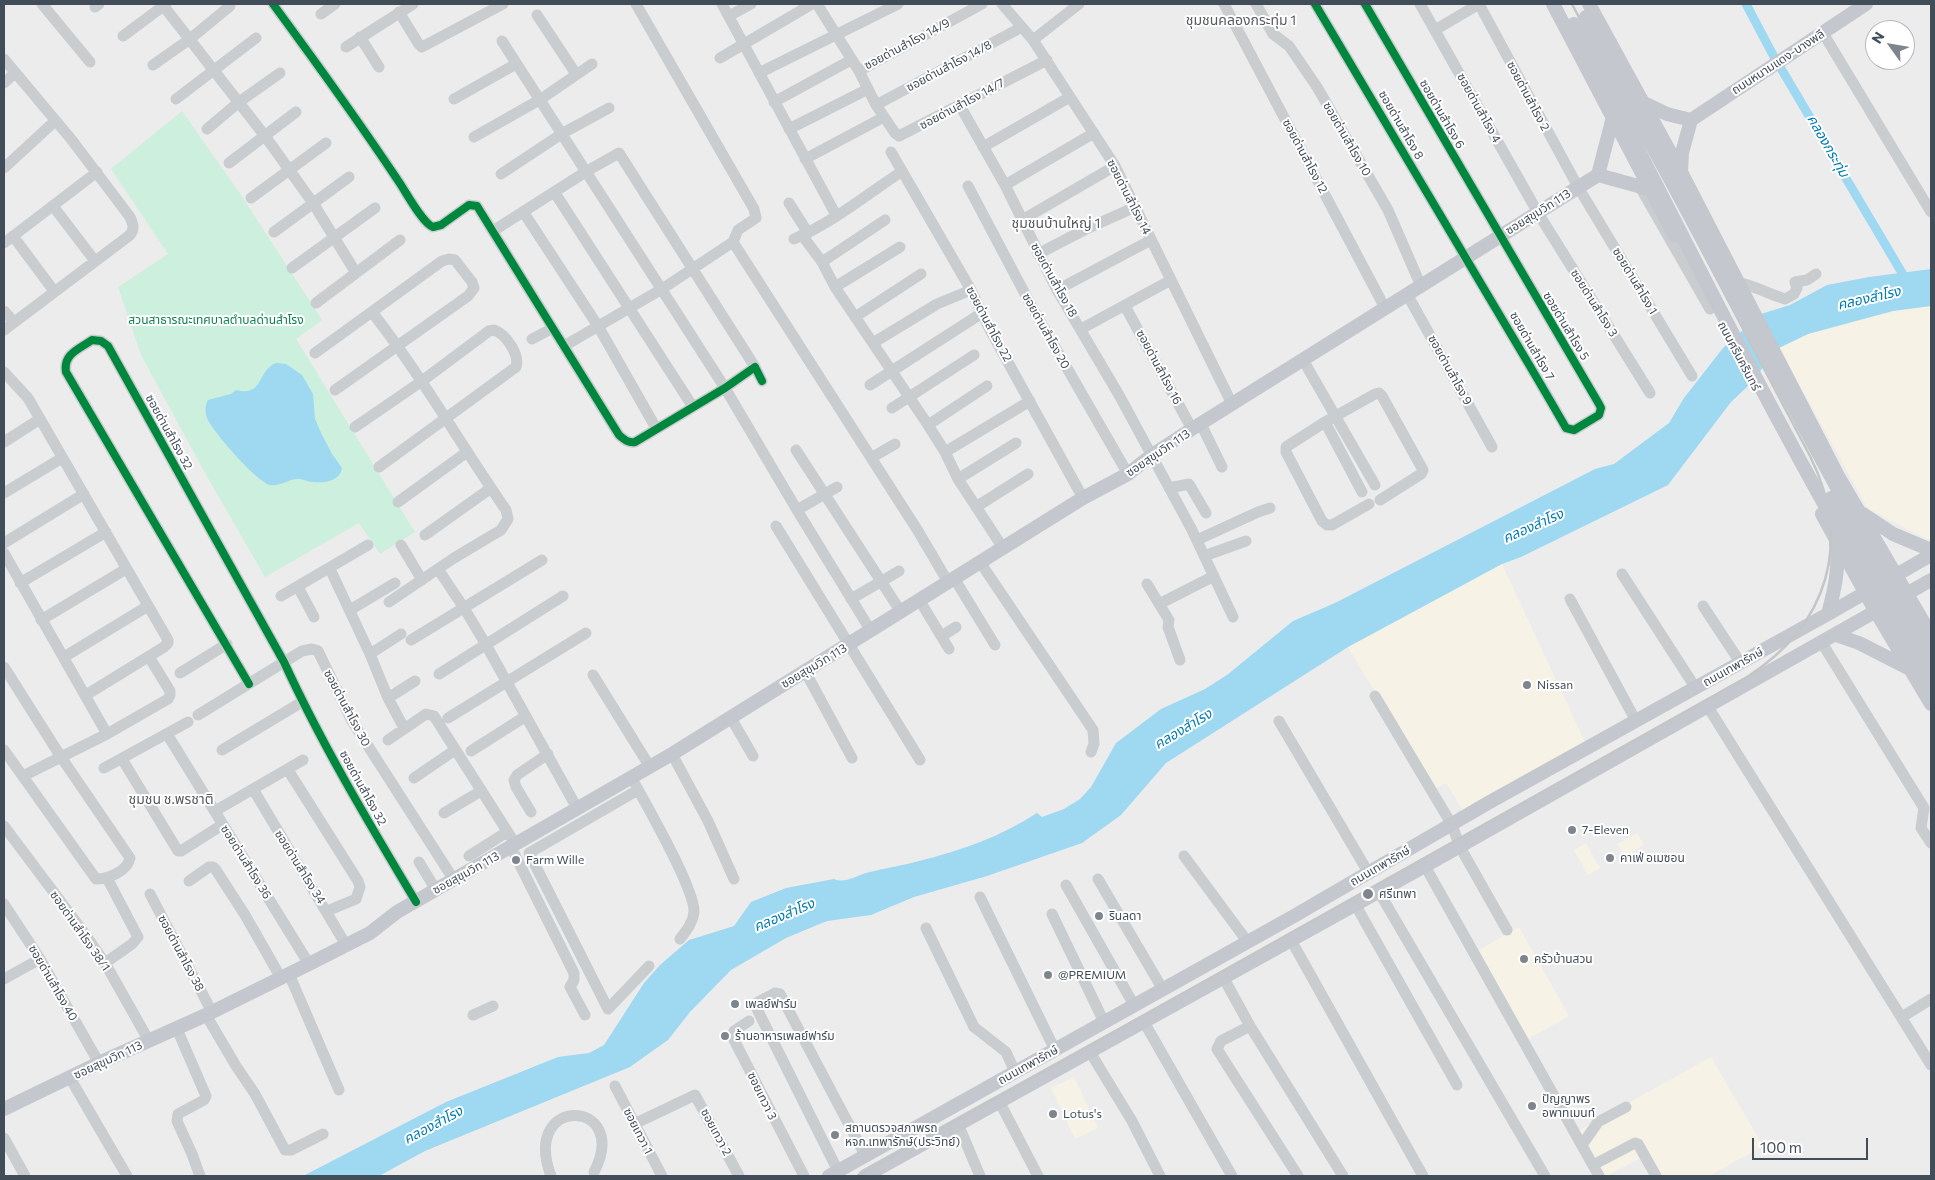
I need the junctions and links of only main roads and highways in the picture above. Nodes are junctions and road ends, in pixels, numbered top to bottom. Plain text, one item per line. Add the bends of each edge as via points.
1 (1553, 4) edge
2 (1562, 4) edge
3 (1580, 4) edge
4 (1866, 4) edge
5 (1588, 10) edge
6 (1641, 101) junction
7 (1613, 117) junction
8 (1691, 120) junction
9 (1681, 167) junction
10 (1598, 175) junction
11 (1645, 188) junction
12 (1838, 476) junction
13 (1810, 490) junction
14 (1830, 498) junction
15 (1857, 509) junction
16 (1835, 539) junction
17 (1931, 550) edge
18 (1931, 555) edge
19 (1896, 575) junction
20 (1931, 580) edge
21 (1879, 584) junction
22 (1865, 592) junction
23 (1906, 593) junction
24 (1890, 603) junction
25 (1876, 612) junction
26 (1828, 614) junction
27 (1836, 635) junction
28 (1931, 635) edge
29 (1931, 657) edge
30 (1908, 668) junction
31 (1931, 671) edge
32 (1931, 686) edge
33 (1931, 704) edge
34 (4, 1107) edge
35 (833, 1174) edge
36 (868, 1176) edge

1 - 7 main road, ถนนศรีนครินทร์
2 - 32 main road, ถนนศรีนครินทร์, bridge via 1835,523
3 - 5 main road, ถนนศรีนครินทร์
4 - 8 main road, ถนนหนามแดง-บางพลี
5 - 6 main road, ถนนศรีนครินทร์
5 - 29 main road, ถนนศรีนครินทร์, bridge via 1629,102
6 - 8 main road via 1667,114
6 - 9 main road, ถนนศรีนครินทร์
7 - 10 main road
7 - 11 main road, ถนนศรีนครินทร์
8 - 9 main road
9 - 12 main road, ถนนศรีนครินทร์ via 1699,211
10 - 11 main road
10 - 34 main road, ซอยสุขุมวิท 113 via 1232,404 1128,474 1083,498 672,754 397,912 370,933 209,1014
11 - 13 main road, ถนนศรีนครินทร์ via 1672,231
12 - 14 main road via 1840,488
12 - 15 main road, ถนนศรีนครินทร์
13 - 14 main road via 1821,500
13 - 16 main road, ถนนศรีนครินทร์
14 - 21 main road
15 - 17 main road via 1893,534
15 - 19 main road, ถนนศรีนครินทร์
16 - 22 main road, ถนนศรีนครินทร์
16 - 26 main road via 1837,561
18 - 19 main road, ถนนเทพารักษ์
19 - 21 main road, ถนนเทพารักษ์
19 - 23 main road, ถนนศรีนครินทร์
20 - 23 main road, ถนนเทพารักษ์
21 - 22 main road, ถนนเทพารักษ์
21 - 24 main road
22 - 25 main road, ถนนศรีนครินทร์
22 - 26 main road, ถนนเทพารักษ์
23 - 24 main road, ถนนเทพารักษ์
23 - 28 main road, ถนนศรีนครินทร์
24 - 25 main road, ถนนเทพารักษ์
24 - 31 main road
25 - 27 main road, ถนนเทพารักษ์
25 - 30 main road, ถนนศรีนครินทร์
26 - 35 main road, ถนนเทพารักษ์
27 - 30 main road
27 - 36 main road, ถนนเทพารักษ์
30 - 33 main road, ถนนศรีนครินทร์

